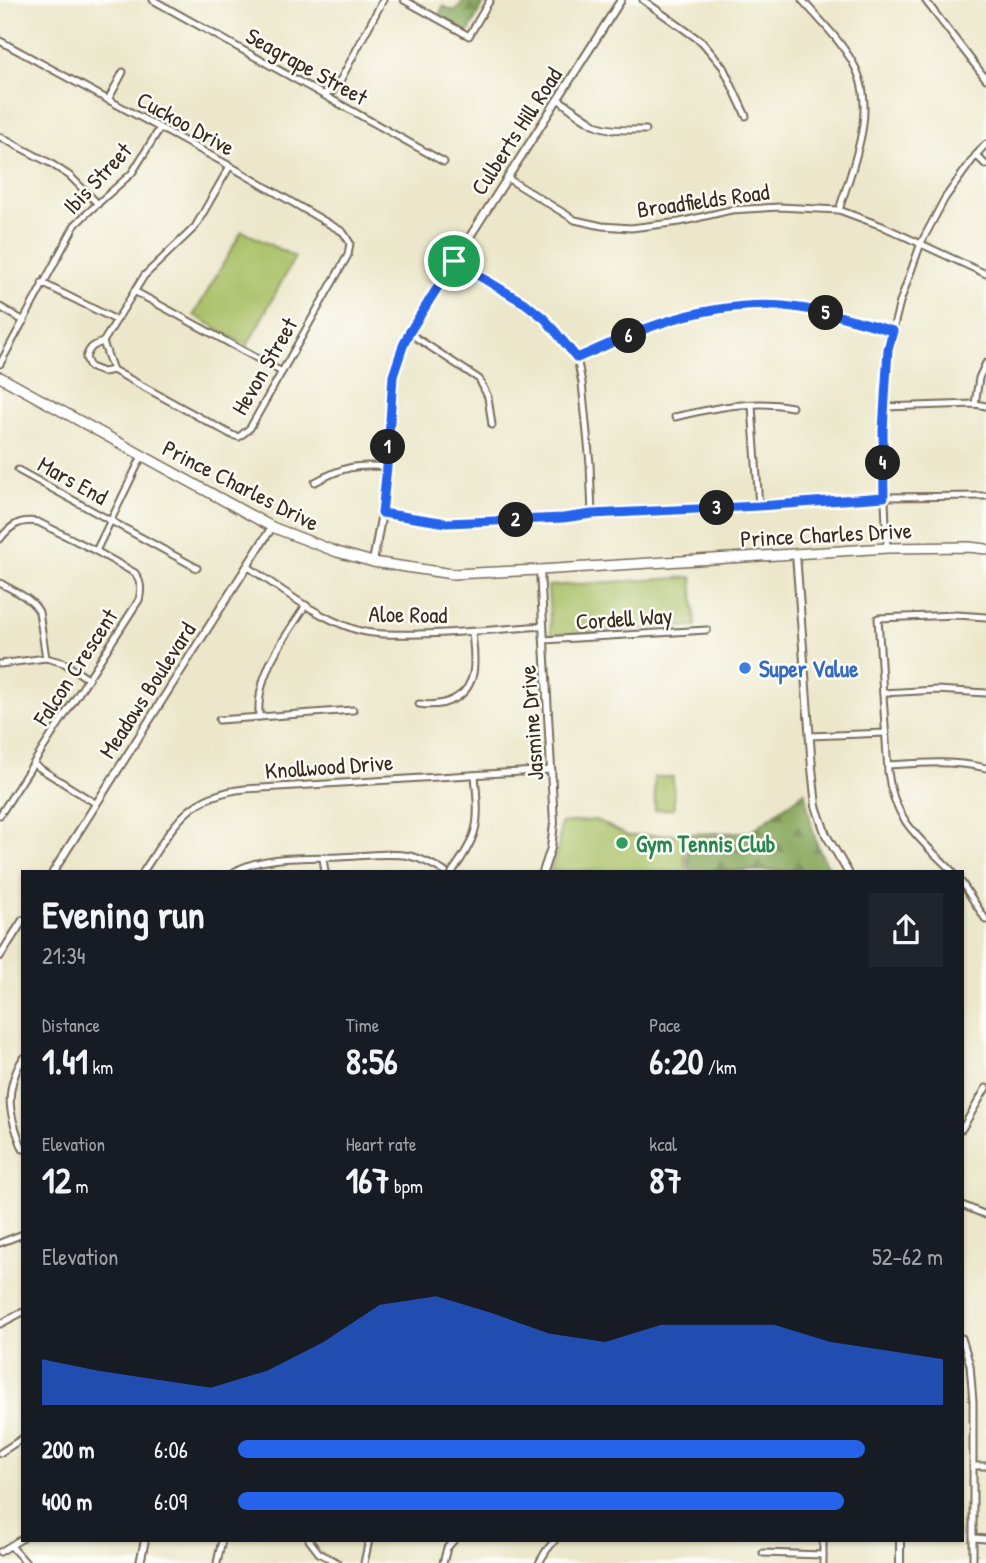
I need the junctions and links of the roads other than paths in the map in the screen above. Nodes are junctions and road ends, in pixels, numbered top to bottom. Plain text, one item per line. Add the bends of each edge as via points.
1 (153, 0) edge
2 (383, 0) edge
3 (404, 0) edge
4 (490, 0) edge
5 (621, 0) edge
6 (643, 0) edge
7 (802, 0) edge
8 (925, 0) edge
9 (0, 41) edge
10 (123, 72) dead end
11 (986, 79) edge
12 (323, 94) junction
13 (558, 99) junction
14 (108, 100) junction
15 (746, 116) dead end
16 (160, 128) junction
17 (646, 130) dead end
18 (0, 137) edge
19 (986, 144) edge
20 (976, 155) junction
21 (444, 162) dead end
22 (230, 166) junction
23 (986, 166) edge
24 (507, 178) junction
25 (98, 204) junction
26 (839, 210) junction
27 (350, 243) joint
28 (921, 243) junction
29 (454, 261) junction
30 (986, 274) edge
31 (42, 283) junction
32 (134, 291) junction
33 (0, 307) edge
34 (116, 320) junction
35 (24, 321) junction
36 (893, 331) junction
37 (409, 333) junction
38 (103, 342) junction
39 (577, 358) junction
40 (0, 363) edge
41 (986, 363) edge
42 (113, 370) junction
43 (282, 372) junction
44 (0, 377) edge
45 (975, 404) junction
46 (752, 406) junction
47 (986, 406) edge
48 (884, 407) junction
49 (792, 408) dead end
50 (675, 417) dead end
51 (492, 425) dead end
52 (142, 456) junction
53 (387, 467) junction
54 (18, 470) dead end
55 (315, 482) dead end
56 (986, 496) edge
57 (884, 497) junction
58 (759, 506) junction
59 (382, 513) junction
60 (592, 514) junction
61 (111, 521) junction
62 (272, 527) junction
63 (0, 539) edge
64 (887, 548) junction
65 (986, 549) edge
66 (96, 551) junction
67 (796, 554) junction
68 (373, 562) junction
69 (247, 566) junction
70 (197, 568) dead end
71 (540, 570) junction
72 (0, 583) edge
73 (306, 606) junction
74 (986, 617) edge
75 (543, 626) junction
76 (707, 630) dead end
77 (472, 632) junction
78 (544, 640) junction
79 (46, 658) junction
80 (0, 664) edge
81 (88, 679) junction
82 (883, 693) junction
83 (986, 693) edge
84 (419, 704) dead end
85 (353, 710) dead end
86 (258, 717) junction
87 (219, 720) dead end
88 (886, 733) junction
89 (810, 736) junction
90 (33, 764) junction
91 (888, 765) junction
92 (986, 768) edge
93 (552, 770) junction
94 (475, 775) junction
95 (95, 803) junction
96 (0, 815) edge
97 (323, 858) junction
98 (54, 870) edge
99 (144, 870) edge
100 (238, 870) edge
101 (325, 870) edge
102 (442, 870) edge
103 (453, 870) edge
104 (544, 870) edge
105 (847, 870) edge
106 (951, 870) edge
107 (964, 886) edge
108 (986, 920) edge
109 (21, 923) edge
110 (0, 956) edge
111 (21, 1062) edge
112 (986, 1088) edge
113 (964, 1126) edge
114 (21, 1144) edge
115 (964, 1206) edge
116 (986, 1215) edge
117 (21, 1235) edge
118 (0, 1243) edge
119 (21, 1313) edge
120 (0, 1324) edge
121 (964, 1343) edge
122 (21, 1439) edge
123 (0, 1453) edge
124 (974, 1466) junction
125 (986, 1466) edge
126 (974, 1538) junction
127 (21, 1539) edge
128 (986, 1539) edge
129 (145, 1542) edge
130 (222, 1542) edge
131 (311, 1542) edge
132 (369, 1542) edge
133 (452, 1542) edge
134 (553, 1542) edge
135 (823, 1542) edge
136 (900, 1542) edge
137 (11, 1546) junction
138 (0, 1552) edge
139 (763, 1553) dead end
140 (823, 1555) junction
141 (26, 1563) edge
142 (140, 1563) edge
143 (217, 1563) edge
144 (338, 1563) edge
145 (364, 1563) edge
146 (443, 1563) edge
147 (539, 1563) edge
148 (823, 1563) edge
149 (901, 1563) edge
150 (973, 1563) edge

1 - 12 street, Seagrape Street
2 - 12 street via 341,79 333,91
3 - 4 street via 469,36
5 - 13 street, Culberts Hill Road
6 - 15 street via 702,42 723,67
7 - 26 street via 839,43 862,82 863,122
8 - 11 street
9 - 14 street, Cuckoo Drive
10 - 14 street
12 - 21 street, Seagrape Street
13 - 17 street via 598,126
13 - 24 street, Culberts Hill Road
14 - 16 street, Cuckoo Drive
16 - 22 street, Cuckoo Drive
16 - 25 street, Ibis Street via 132,173
18 - 25 street via 70,176
19 - 20 street
20 - 23 street
20 - 28 street
22 - 27 street, Cuckoo Drive via 343,232
22 - 32 street via 195,228
24 - 26 street, Broadfields Road via 575,220 603,226 680,222 731,210
24 - 29 street, Culberts Hill Road
25 - 31 street, Ibis Street via 75,225
26 - 28 street, Broadfields Road
27 - 43 street, Hevon Street via 348,255
28 - 30 street, Broadfields Road
28 - 36 street
29 - 37 street, Culberts Hill Road
29 - 39 street via 526,304 545,319
31 - 34 street
31 - 35 street, Ibis Street
32 - 34 street
32 - 43 street
33 - 35 street
34 - 38 street
35 - 40 street, Ibis Street
36 - 39 street via 820,311 737,307 656,325
36 - 48 street
37 - 51 street via 479,379 488,397
37 - 53 street, Culberts Hill Road via 393,376
38 - 42 street
38 - 42 street, Hevon Street via 91,347 87,363 103,372
39 - 60 street
41 - 45 street
42 - 43 street, Hevon Street via 239,437 250,428
44 - 52 highway, Prince Charles Drive
45 - 47 street
45 - 48 street
46 - 49 street
46 - 50 street via 734,405
46 - 58 street
48 - 57 street
52 - 61 street
52 - 62 highway, Prince Charles Drive
53 - 55 street via 338,470
53 - 59 street, Culberts Hill Road
54 - 61 street, Mars End
56 - 57 street
57 - 58 street
57 - 64 street
58 - 60 street
59 - 60 street via 447,523
59 - 68 street, Culberts Hill Road
61 - 66 street
61 - 70 street, Mars End
62 - 68 highway, Prince Charles Drive
62 - 69 street, Meadows Boulevard
63 - 66 street, Falcon Crescent via 10,527 28,521
64 - 65 highway, Prince Charles Drive
64 - 67 highway, Prince Charles Drive
66 - 81 street, Falcon Crescent via 135,573 141,593
67 - 71 highway, Prince Charles Drive
67 - 89 street
68 - 71 highway, Prince Charles Drive via 452,573
69 - 73 street, Aloe Road
69 - 95 street, Meadows Boulevard
71 - 75 street, Jasmine Drive
72 - 79 street via 36,606
73 - 77 street, Aloe Road via 375,634
73 - 86 street via 265,672
74 - 82 street via 878,618
75 - 77 street, Aloe Road
75 - 78 street, Jasmine Drive
76 - 78 street, Cordell Way
77 - 84 street via 475,663 467,690 442,704
78 - 93 street, Jasmine Drive
79 - 80 street
79 - 81 street via 64,663
81 - 90 street, Falcon Crescent
82 - 83 street
82 - 88 street
85 - 86 street
86 - 87 street
88 - 89 street
88 - 91 street
89 - 105 street via 818,815
90 - 95 street
90 - 96 street, Falcon Crescent
91 - 92 street via 945,762
91 - 106 street via 899,812
93 - 94 street, Knollwood Drive
93 - 104 street, Jasmine Drive via 554,833
94 - 99 street, Knollwood Drive via 218,794 185,812
94 - 103 street via 476,830
95 - 98 street, Meadows Boulevard
97 - 100 street via 262,862
97 - 101 street
97 - 102 street via 403,855
107 - 108 street
109 - 110 street
111 - 114 street via 9,1097
112 - 113 street
115 - 116 street
117 - 118 street
119 - 120 street
121 - 124 street via 972,1380
122 - 123 street
124 - 125 street
124 - 126 street
126 - 128 street
126 - 150 street
127 - 137 street
129 - 142 street
130 - 143 street
131 - 144 street via 319,1553
132 - 145 street
133 - 146 street
134 - 147 street
135 - 140 street
136 - 149 street
137 - 138 street
137 - 141 street
139 - 140 street
140 - 148 street

